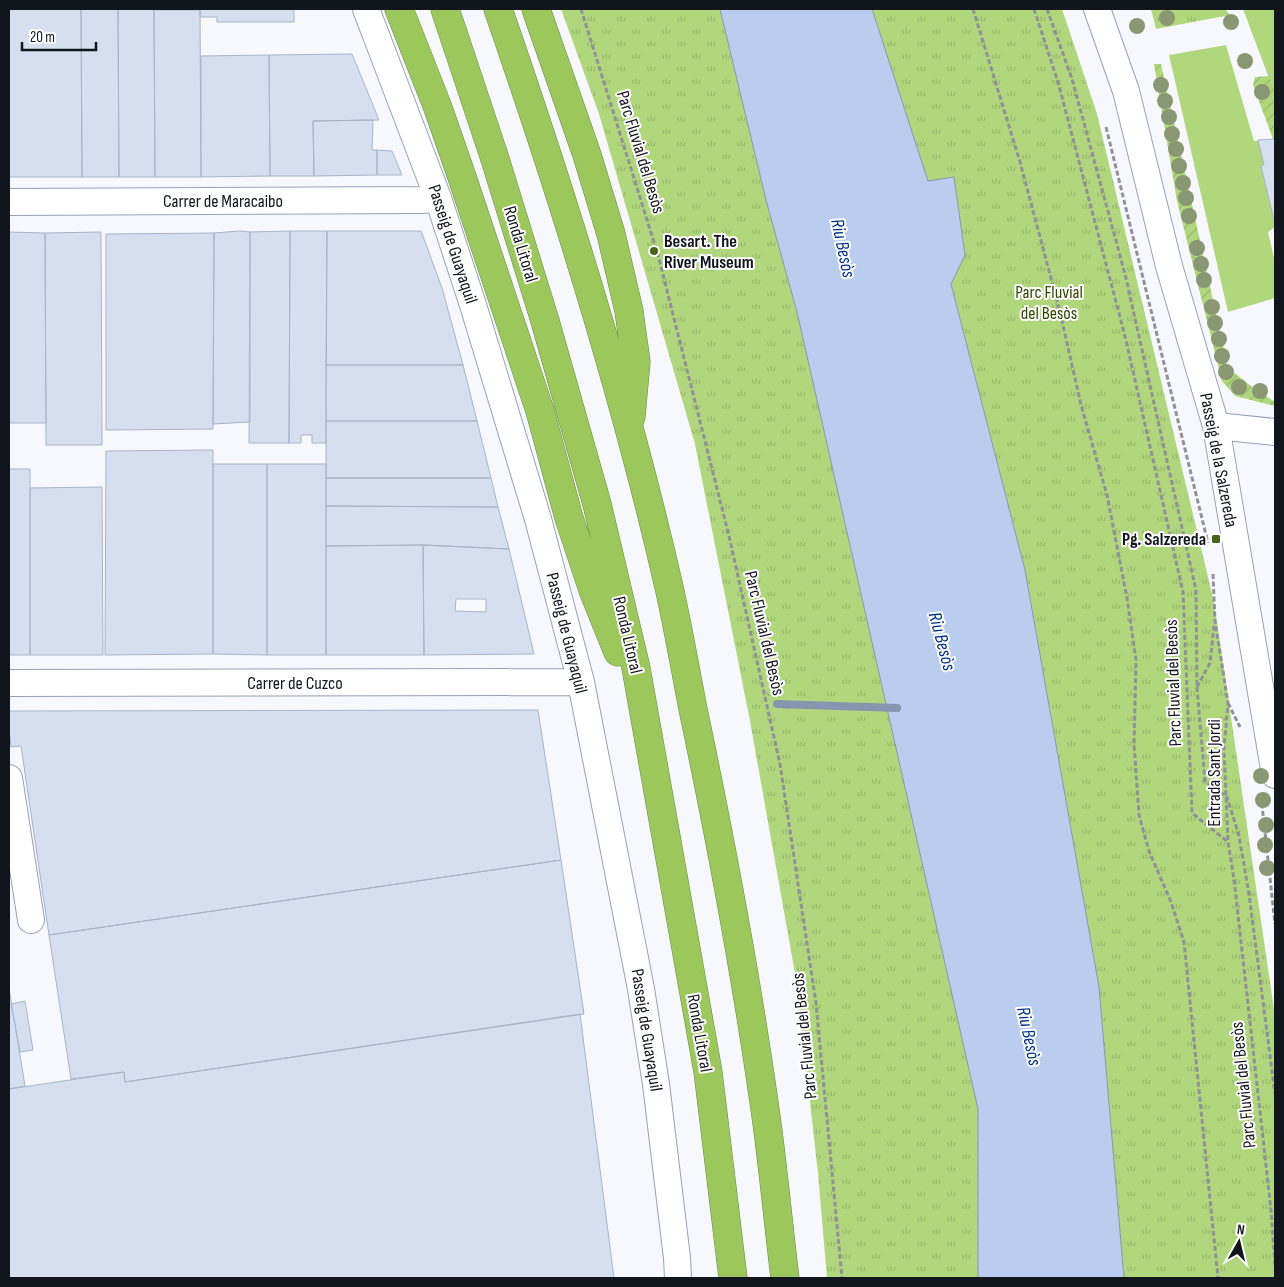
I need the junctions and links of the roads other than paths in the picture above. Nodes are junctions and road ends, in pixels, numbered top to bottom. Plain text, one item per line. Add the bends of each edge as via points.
1 (366, 9) edge
2 (399, 9) edge
3 (445, 9) edge
4 (498, 9) edge
5 (536, 9) edge
6 (1097, 9) edge
7 (1117, 9) edge
8 (1126, 91) junction
9 (438, 198) junction
10 (9, 202) edge
11 (1216, 426) junction
12 (1275, 432) edge
13 (630, 433) junction
14 (581, 682) junction
15 (9, 683) edge
16 (645, 718) junction
17 (9, 778) edge
18 (1268, 783) edge
19 (31, 920) dead end
20 (678, 1278) edge
21 (733, 1278) edge
22 (785, 1278) edge

1 - 9 street, Passeig de Guayaquil
2 - 16 highway via 441,117 534,392 593,590
3 - 16 highway, Ronda Litoral via 548,330 597,504
4 - 13 highway via 544,141
5 - 13 highway via 587,155 630,311 636,362
6 - 8 street, Passeig de la Salzereda
7 - 8 street, Passeig de la Salzereda
8 - 11 street, Passeig de la Salzereda via 1169,266
9 - 10 street, Carrer de Maracaibo
9 - 14 street, Passeig de Guayaquil via 533,501
11 - 12 street
11 - 18 street, Passeig de la Salzereda
13 - 22 highway via 669,588 718,830 766,1112
14 - 15 street, Carrer de Cuzco
14 - 20 street, Passeig de Guayaquil via 655,1074
16 - 21 highway, Ronda Litoral via 708,1072
17 - 19 street

